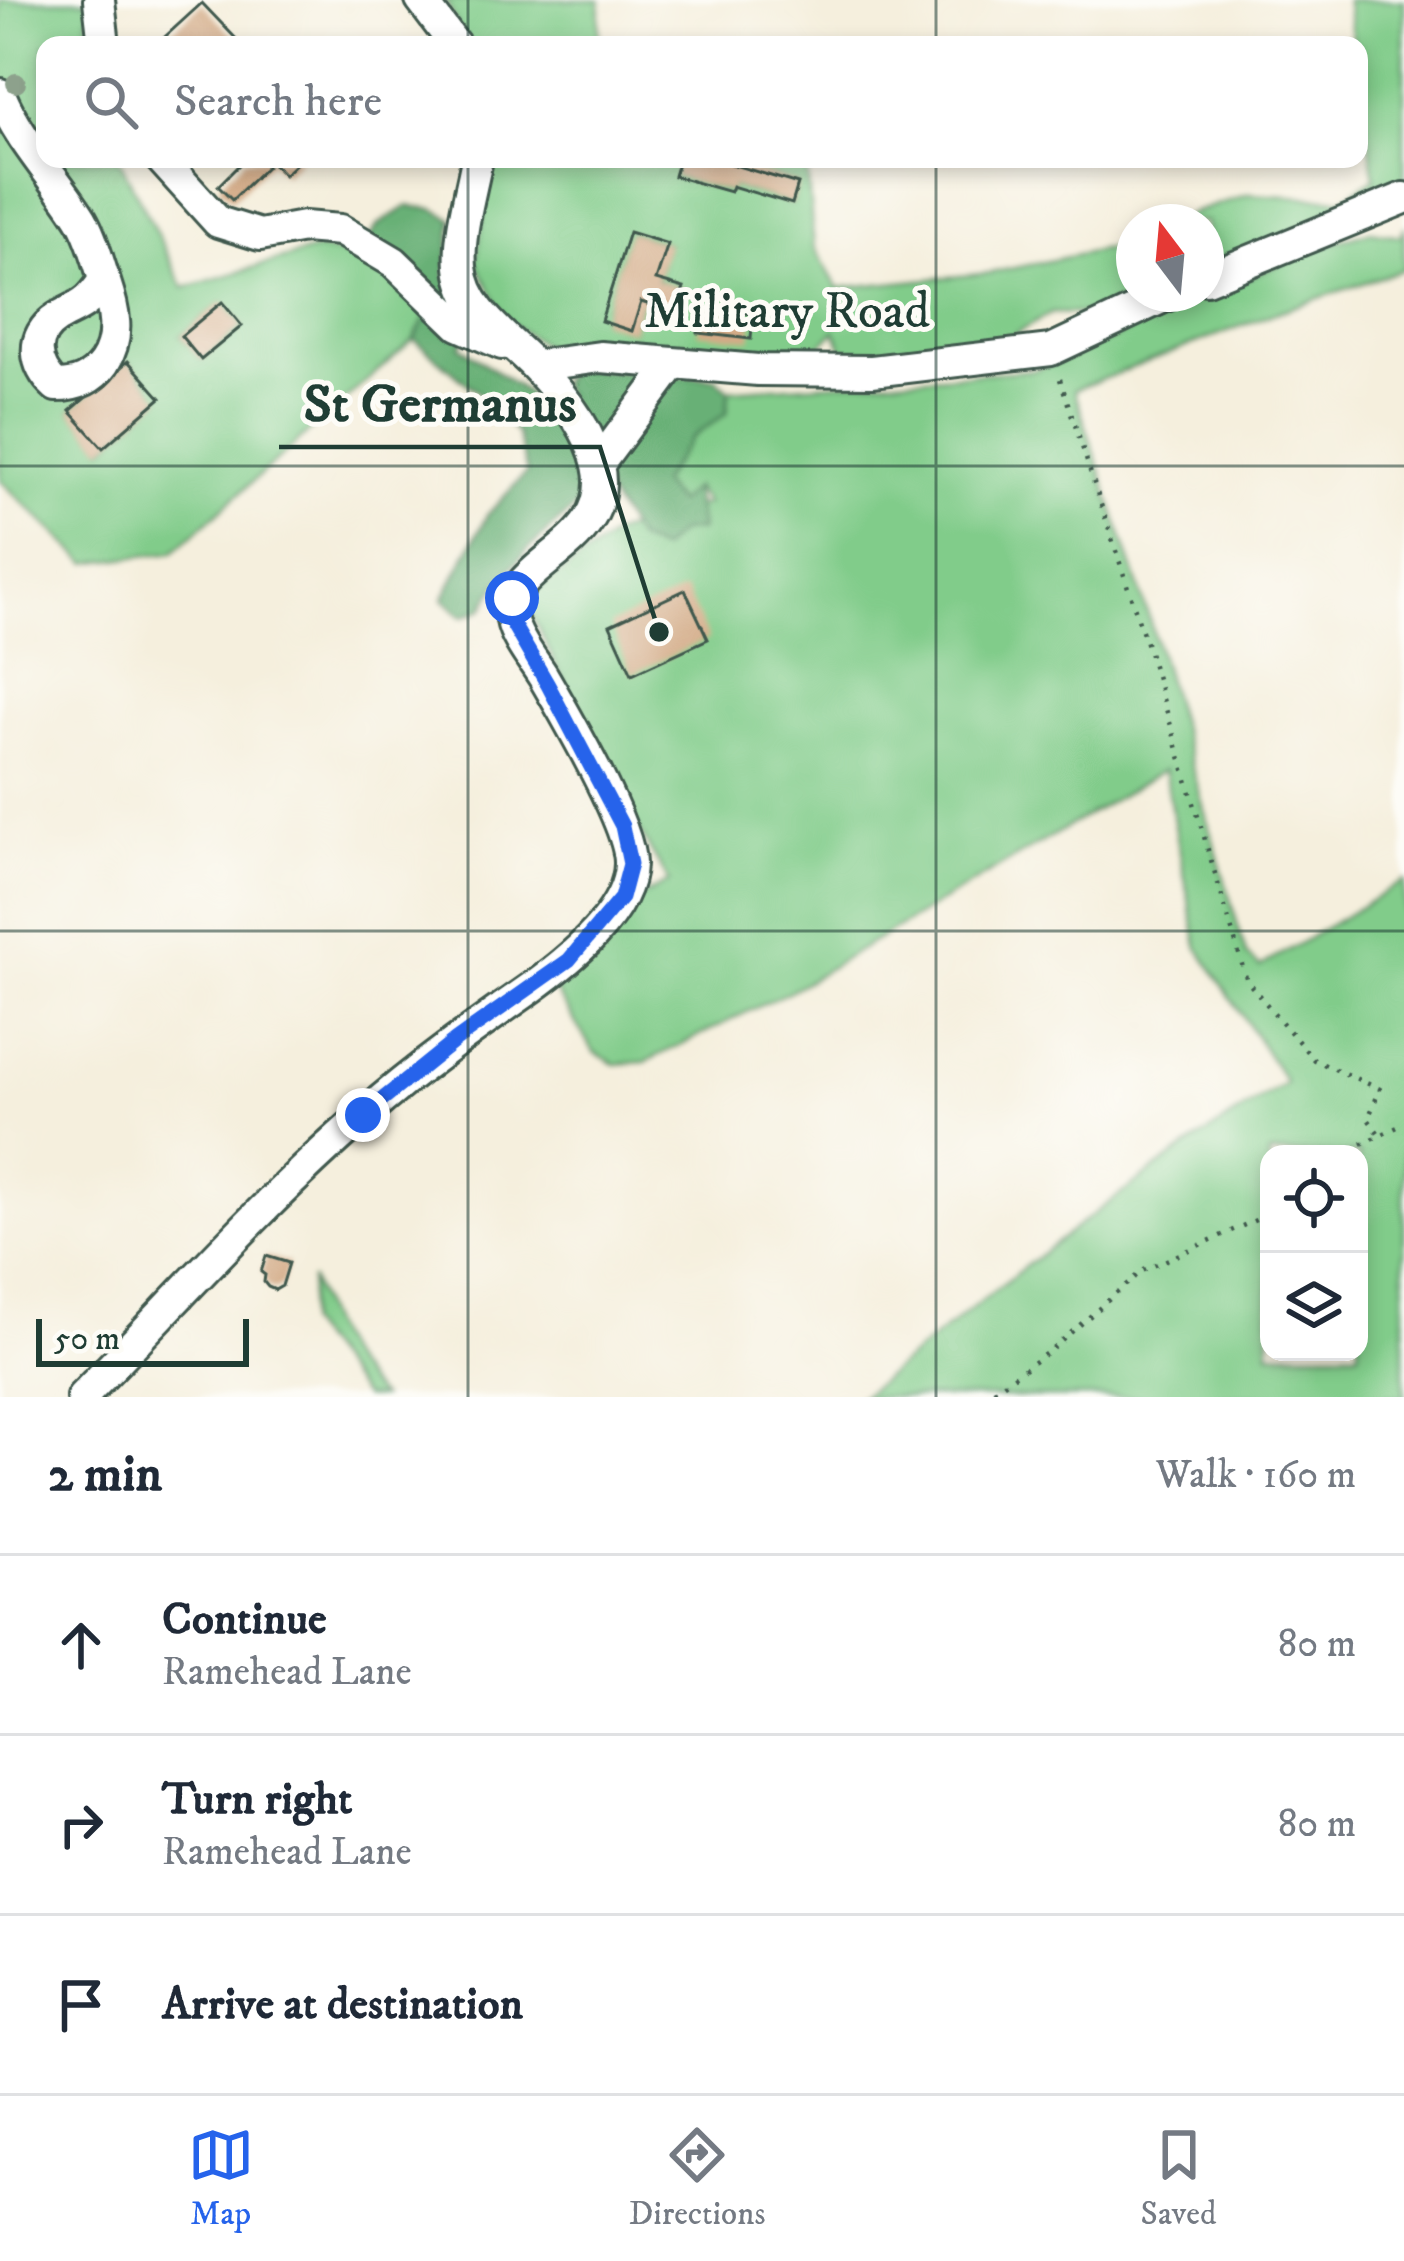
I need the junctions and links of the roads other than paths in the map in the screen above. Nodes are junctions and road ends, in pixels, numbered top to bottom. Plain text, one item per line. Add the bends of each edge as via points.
1 (99, 0) edge
2 (421, 0) edge
3 (103, 36) edge
4 (448, 36) edge
5 (0, 94) edge
6 (36, 154) edge
7 (46, 168) edge
8 (169, 168) edge
9 (475, 168) edge
10 (1404, 198) edge
11 (1224, 272) edge
12 (104, 280) dead end
13 (1132, 312) edge
14 (527, 359) junction
15 (673, 364) junction
16 (598, 465) junction
17 (82, 1397) edge

1 - 3 street
2 - 4 street
5 - 6 street
7 - 12 street via 90,236
8 - 14 street via 218,222 260,235 340,230 394,262 459,325
9 - 14 street via 461,270 479,309
10 - 11 street
13 - 15 street, Military Road via 1051,350 872,371
14 - 15 street, Military Road
14 - 16 street via 579,422
15 - 16 street
16 - 17 street via 601,491 588,524 524,580 512,598 512,623 622,826 630,864 621,898 569,960 363,1115

